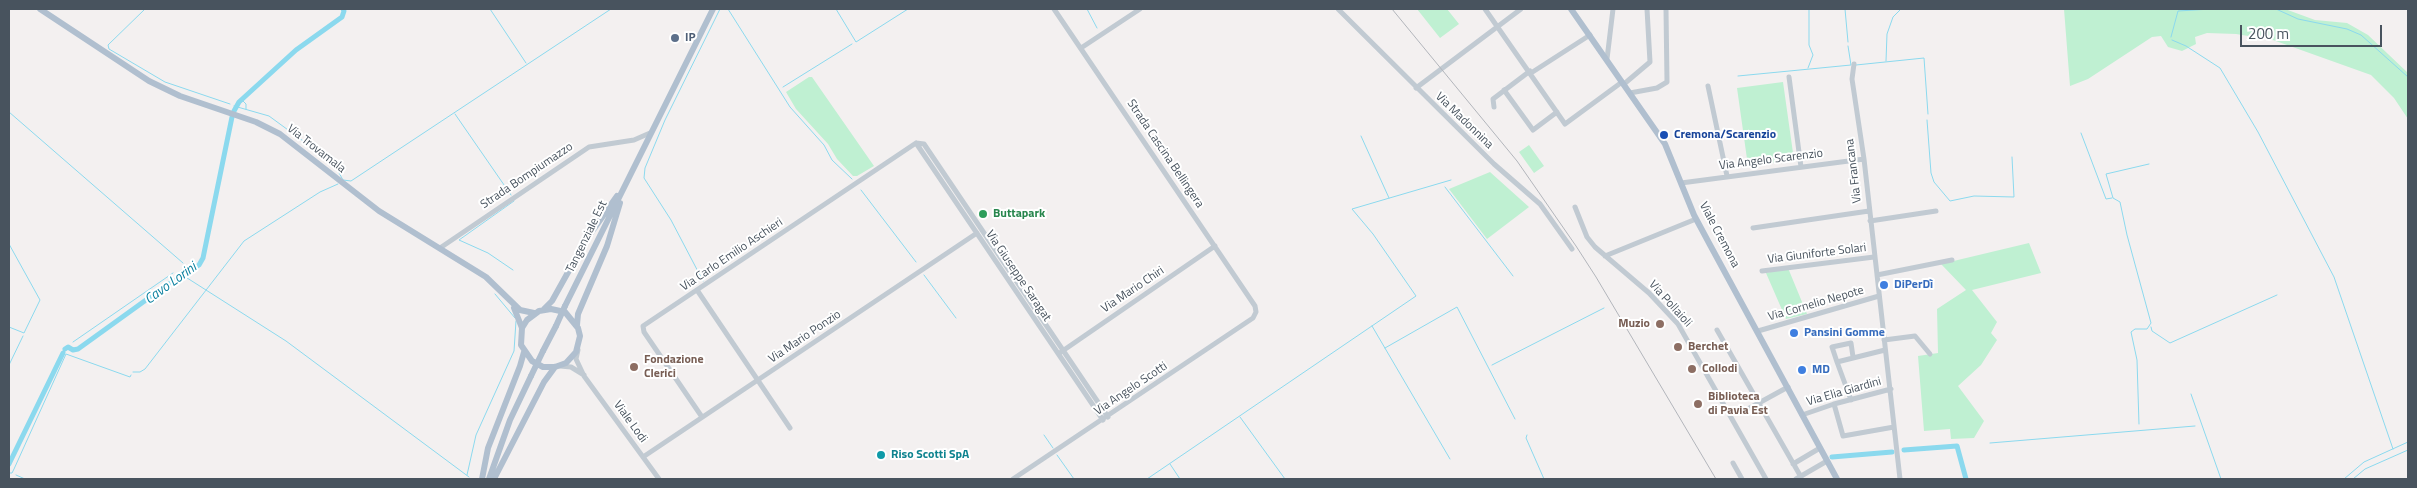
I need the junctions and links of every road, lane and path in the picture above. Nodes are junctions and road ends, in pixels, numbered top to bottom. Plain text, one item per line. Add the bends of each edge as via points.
1 (40, 9) edge
2 (712, 9) edge
3 (1054, 9) edge
4 (1140, 9) edge
5 (1338, 9) edge
6 (1485, 9) edge
7 (1520, 9) edge
8 (1571, 9) edge
9 (1613, 9) edge
10 (1646, 9) edge
11 (1666, 9) edge
12 (1496, 25) junction
13 (1590, 35) junction
14 (1081, 48) junction
15 (1606, 59) junction
16 (1854, 64) dead end
17 (1531, 72) junction
18 (1789, 78) dead end
19 (1623, 83) junction
20 (1708, 86) dead end
21 (1416, 88) junction
22 (1504, 90) junction
23 (1630, 93) junction
24 (1494, 107) dead end
25 (1557, 112) junction
26 (652, 132) junction
27 (634, 140) junction
28 (916, 143) junction
29 (643, 149) junction
30 (1864, 159) junction
31 (1801, 167) junction
32 (1727, 176) junction
33 (1681, 183) junction
34 (622, 192) junction
35 (1575, 207) dead end
36 (1869, 211) junction
37 (1936, 211) dead end
38 (1696, 218) junction
39 (1870, 221) junction
40 (1753, 228) dead end
41 (977, 233) junction
42 (1215, 246) junction
43 (440, 248) junction
44 (1572, 249) dead end
45 (1605, 256) junction
46 (1874, 257) junction
47 (1952, 260) dead end
48 (1762, 271) dead end
49 (1877, 276) junction
50 (697, 290) junction
51 (1879, 296) junction
52 (511, 303) junction
53 (544, 309) junction
54 (1256, 312) joint
55 (534, 313) junction
56 (522, 328) junction
57 (578, 328) junction
58 (1717, 330) dead end
59 (1758, 331) junction
60 (1884, 340) junction
61 (579, 345) junction
62 (1885, 350) junction
63 (524, 352) junction
64 (1060, 352) junction
65 (1930, 354) dead end
66 (1853, 357) junction
67 (1838, 362) junction
68 (557, 367) junction
69 (584, 376) junction
70 (758, 380) junction
71 (1788, 387) junction
72 (1891, 389) junction
73 (1851, 400) junction
74 (1759, 404) junction
75 (1834, 404) junction
76 (1746, 410) dead end
77 (1802, 415) junction
78 (702, 417) junction
79 (1106, 419) junction
80 (1894, 427) junction
81 (790, 428) dead end
82 (1820, 448) junction
83 (643, 457) junction
84 (1827, 461) junction
85 (1732, 463) dead end
86 (1793, 464) junction
87 (1798, 478) edge
88 (482, 479) edge
89 (489, 479) edge
90 (494, 479) edge
91 (659, 479) edge
92 (1013, 479) edge
93 (1742, 479) edge
94 (1766, 479) edge
95 (1837, 479) edge
96 (1900, 479) edge

1 - 43 main road, Via Trovamala via 149,81 280,134 366,202
2 - 26 main road, Tangenziale Est
3 - 14 street, Strada Cascina Bellingera
4 - 14 street
5 - 21 street, Via Madonnina
6 - 12 street
7 - 12 street
8 - 13 main road, Viale Cremona
9 - 15 street
10 - 19 street via 1650,62
11 - 23 street via 1667,82 1657,88
12 - 17 street
12 - 21 street
13 - 15 main road, Viale Cremona
13 - 17 street
14 - 42 street, Strada Cascina Bellingera
15 - 19 main road, Viale Cremona
16 - 30 street, Via Francana via 1852,79
17 - 22 street
17 - 25 street
18 - 31 street
19 - 23 main road, Viale Cremona
19 - 25 street via 1565,124
20 - 32 street
21 - 44 street, Via Madonnina via 1540,204
22 - 24 street via 1493,99
22 - 25 street via 1533,130
23 - 33 main road, Viale Cremona via 1665,144
26 - 27 street, Strada Bompiumazzo
26 - 29 main road, Tangenziale Est
27 - 29 street via 642,144
27 - 43 street, Strada Bompiumazzo via 586,148
28 - 41 street, Via Giuseppe Saragat
28 - 50 street, Via Carlo Emilio Aschieri
28 - 64 street, Via Giuseppe Saragat via 924,144
29 - 34 main road, Tangenziale Est
30 - 31 street, Via Angelo Scarenzio
30 - 36 street, Via Francana
31 - 32 street, Via Angelo Scarenzio
32 - 33 street, Via Angelo Scarenzio
33 - 38 main road, Viale Cremona
34 - 53 main road via 586,240 552,301
34 - 57 main road via 607,246 578,314
34 - 89 main road, Tangenziale Est, bridge via 510,420
35 - 45 street, Via Pollaioli via 1587,237
36 - 39 street, Via Francana
36 - 40 street
37 - 39 street
38 - 45 street
38 - 59 main road, Viale Cremona
39 - 46 street, Via Francana
41 - 64 street, Via Giuseppe Saragat
41 - 70 street, Via Mario Ponzio
42 - 54 street, Strada Cascina Bellingera
42 - 64 street, Via Mario Chiri
43 - 52 main road, Via Trovamala via 486,277
45 - 94 street, Via Pollaioli via 1649,293 1678,324
46 - 48 street, Via Giuniforte Solari
46 - 49 street, Via Francana
47 - 49 street
49 - 51 street, Via Francana
50 - 70 street
50 - 78 street, Via Carlo Emilio Aschieri via 643,329
51 - 59 street, Via Cornelio Nepote
51 - 60 street, Via Francana
52 - 55 main road, Via Trovamala via 520,310
52 - 56 main road, Via Trovamala
53 - 55 main road
53 - 57 main road via 564,312
54 - 79 street, Via Angelo Scotti via 1253,318
55 - 56 main road
56 - 63 main road via 520,336
57 - 61 main road
58 - 74 street
59 - 71 main road, Viale Cremona
60 - 62 street, Via Francana
60 - 65 street via 1915,336
61 - 68 main road via 572,358
61 - 69 street, Viale Lodi via 576,358
62 - 66 street
62 - 72 street, Via Francana
63 - 68 main road via 537,365
63 - 88 main road via 488,448
64 - 79 street, Via Giuseppe Saragat
66 - 67 street
66 - 67 street via 1851,343 1832,347
67 - 73 street
68 - 69 street, Viale Lodi via 571,367
68 - 90 main road via 544,382
69 - 83 street, Viale Lodi
70 - 78 street, Via Mario Ponzio
70 - 81 street
71 - 74 street
71 - 77 main road, Viale Cremona
72 - 73 street, Via Elia Giardini
72 - 80 street, Via Francana
73 - 75 street, Via Elia Giardini
74 - 76 street
74 - 86 street
75 - 77 street, Via Elia Giardini
75 - 80 street via 1844,436
77 - 82 main road, Viale Cremona
78 - 83 street, Via Mario Ponzio
79 - 92 street, Via Angelo Scotti
80 - 96 street, Via Francana
82 - 84 main road, Viale Cremona
82 - 86 street
83 - 91 street, Viale Lodi
84 - 87 street
84 - 95 main road, Viale Cremona
85 - 93 street
86 - 87 street

